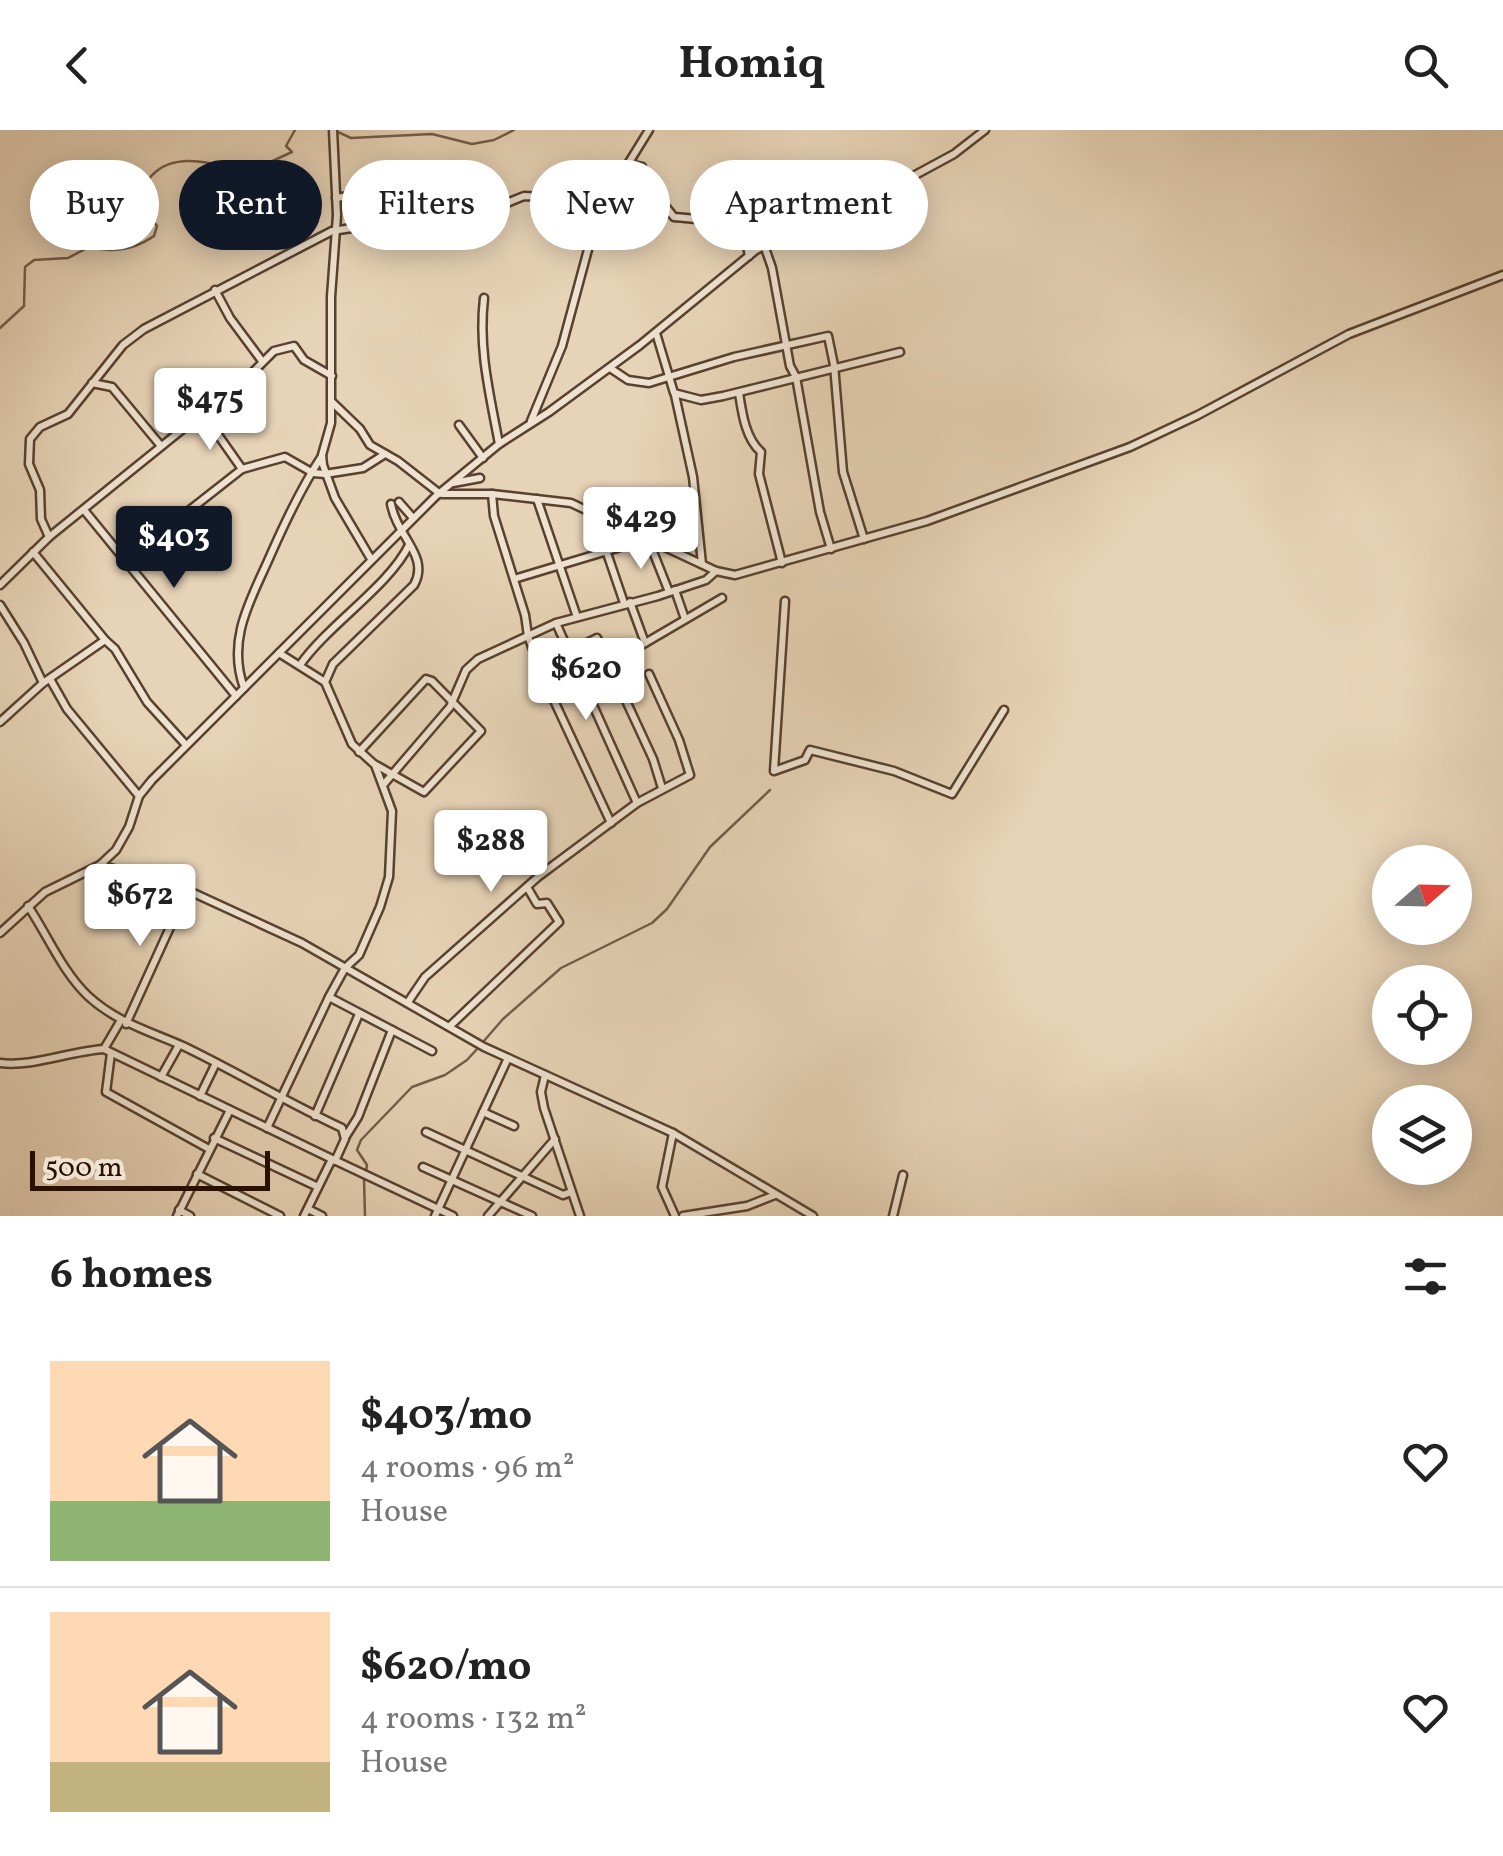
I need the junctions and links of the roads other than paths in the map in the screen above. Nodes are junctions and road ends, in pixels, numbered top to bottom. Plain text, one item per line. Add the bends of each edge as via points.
1 (333, 130) edge
2 (649, 130) edge
3 (985, 130) edge
4 (630, 160) edge
5 (928, 168) edge
6 (342, 197) edge
7 (336, 198) junction
8 (670, 212) edge
9 (342, 230) edge
10 (336, 231) junction
11 (587, 250) edge
12 (757, 250) edge
13 (766, 250) edge
14 (748, 256) junction
15 (1503, 275) edge
16 (215, 290) junction
17 (484, 298) dead end
18 (656, 333) junction
19 (786, 344) junction
20 (900, 352) dead end
21 (262, 361) junction
22 (834, 367) junction
23 (610, 368) junction
24 (332, 376) junction
25 (670, 376) junction
26 (796, 377) junction
27 (92, 384) junction
28 (674, 393) junction
29 (739, 393) junction
30 (332, 401) junction
31 (199, 414) junction
32 (530, 422) junction
33 (459, 425) dead end
34 (499, 444) junction
35 (161, 446) junction
36 (322, 454) junction
37 (385, 454) junction
38 (483, 458) junction
39 (242, 469) junction
40 (313, 473) junction
41 (325, 474) junction
42 (480, 478) dead end
43 (452, 484) junction
44 (438, 494) junction
45 (492, 494) junction
46 (537, 499) junction
47 (84, 510) junction
48 (593, 512) junction
49 (413, 518) junction
50 (400, 531) junction
51 (49, 538) junction
52 (649, 539) junction
53 (864, 539) junction
54 (409, 545) junction
55 (831, 549) junction
56 (33, 552) junction
57 (605, 552) junction
58 (126, 560) junction
59 (371, 560) junction
60 (782, 562) junction
61 (702, 564) junction
62 (560, 566) junction
63 (716, 571) junction
64 (514, 579) junction
65 (0, 585) edge
66 (672, 591) junction
67 (722, 598) dead end
68 (785, 601) dead end
69 (627, 603) junction
70 (0, 605) edge
71 (578, 617) junction
72 (685, 619) junction
73 (556, 623) junction
74 (528, 636) junction
75 (104, 640) junction
76 (645, 644) junction
77 (569, 652) junction
78 (280, 653) junction
79 (300, 665) junction
80 (610, 666) junction
81 (649, 674) dead end
82 (582, 680) junction
83 (46, 681) junction
84 (325, 682) junction
85 (244, 688) junction
86 (236, 696) junction
87 (452, 701) junction
88 (1004, 710) dead end
89 (0, 722) edge
90 (186, 744) junction
91 (360, 752) junction
92 (375, 765) junction
93 (394, 773) junction
94 (383, 785) junction
95 (662, 788) junction
96 (139, 796) junction
97 (637, 803) junction
98 (611, 823) junction
99 (100, 865) junction
100 (527, 886) junction
101 (188, 890) junction
102 (28, 906) junction
103 (0, 933) edge
104 (346, 968) junction
105 (330, 997) junction
106 (408, 1002) junction
107 (359, 1014) junction
108 (124, 1022) junction
109 (450, 1026) junction
110 (392, 1030) junction
111 (176, 1048) junction
112 (107, 1050) junction
113 (432, 1051) dead end
114 (508, 1058) junction
115 (0, 1063) edge
116 (216, 1063) junction
117 (545, 1076) junction
118 (160, 1077) junction
119 (200, 1096) junction
120 (280, 1099) junction
121 (230, 1110) junction
122 (482, 1112) junction
123 (315, 1116) junction
124 (514, 1126) dead end
125 (266, 1128) junction
126 (426, 1132) dead end
127 (674, 1132) junction
128 (346, 1136) junction
129 (214, 1138) junction
130 (555, 1139) junction
131 (208, 1149) junction
132 (466, 1150) junction
133 (333, 1160) junction
134 (423, 1167) dead end
135 (197, 1174) junction
136 (904, 1175) dead end
137 (522, 1176) junction
138 (451, 1180) junction
139 (318, 1188) junction
140 (570, 1192) junction
141 (776, 1194) junction
142 (501, 1201) junction
143 (306, 1212) edge
144 (436, 1212) edge
145 (178, 1213) edge
146 (190, 1216) edge
147 (280, 1216) edge
148 (322, 1216) edge
149 (453, 1216) edge
150 (488, 1216) edge
151 (532, 1216) edge
152 (580, 1216) edge
153 (679, 1216) edge
154 (813, 1216) edge
155 (893, 1216) edge

1 - 7 street
2 - 4 street
3 - 5 street
6 - 7 street
7 - 10 street
8 - 14 street via 742,220
9 - 10 street
10 - 16 street
10 - 24 street
11 - 32 street via 562,346
12 - 14 street
13 - 19 street
14 - 18 street
15 - 53 street via 1349,334 1130,447
16 - 21 street
16 - 27 street via 134,336
17 - 34 street via 482,354
18 - 23 street
18 - 25 street
19 - 22 street via 828,336
19 - 25 street
19 - 26 street
20 - 22 street
21 - 24 street via 294,346
21 - 31 street
22 - 26 street
22 - 53 street via 843,472
23 - 25 street via 642,384
23 - 32 street
24 - 30 street
25 - 28 street
26 - 29 street
26 - 55 street
27 - 35 street via 112,387
27 - 51 street via 68,414 40,427 28,445
28 - 29 street via 700,400
28 - 61 street via 693,477
29 - 60 street via 743,419 761,452 758,474
30 - 36 street
30 - 37 street
31 - 35 street
31 - 39 street
32 - 34 street
33 - 38 street
34 - 38 street
35 - 47 street
36 - 40 street
36 - 41 street
37 - 41 street via 363,468
37 - 44 street
38 - 43 street
39 - 40 street via 286,457
39 - 58 street
40 - 41 street
40 - 85 street via 242,621
41 - 59 street
42 - 43 street
43 - 44 street
44 - 45 street
44 - 49 street
45 - 46 street
45 - 64 street
46 - 48 street
46 - 62 street
47 - 51 street
47 - 58 street
48 - 52 street
48 - 57 street
49 - 50 street
49 - 50 street via 395,503
50 - 54 street
50 - 59 street
51 - 56 street
52 - 57 street
52 - 61 street
52 - 66 street
53 - 55 street
54 - 79 street
54 - 84 street via 421,570 414,585 333,664
55 - 60 street
56 - 65 street
56 - 75 street
57 - 62 street
57 - 69 street
58 - 86 street
59 - 78 street
60 - 63 street via 734,575
61 - 63 street
62 - 64 street
62 - 71 street
63 - 66 street
64 - 74 street
66 - 69 street
66 - 72 street
67 - 72 street
68 - 88 street via 774,770 805,760 810,750 952,794
69 - 71 street
69 - 76 street
70 - 83 street
71 - 73 street
72 - 76 street
73 - 74 street
73 - 77 street
74 - 87 street via 470,664
74 - 98 street
75 - 83 street
75 - 90 street
76 - 80 street
77 - 80 street via 597,638
77 - 82 street
78 - 79 street
78 - 85 street
79 - 84 street
80 - 82 street
80 - 95 street
81 - 95 street via 691,770
82 - 97 street
83 - 89 street
83 - 96 street
84 - 91 street
85 - 86 street
86 - 90 street
87 - 91 street via 426,679
87 - 93 street
87 - 93 street via 480,729 477,737 425,792
90 - 96 street
91 - 92 street
92 - 93 street
92 - 94 street
93 - 94 street
94 - 104 street via 392,809 389,877 359,955
95 - 97 street
96 - 99 street via 124,838
97 - 98 street
98 - 100 street
99 - 101 street
99 - 102 street
100 - 106 street via 425,977
100 - 109 street via 559,921
101 - 104 street
101 - 108 street
102 - 103 street
102 - 108 street via 77,984
104 - 105 street
104 - 106 street
105 - 107 street
105 - 120 street
106 - 109 street
107 - 110 street
107 - 123 street
108 - 111 street
108 - 112 street
109 - 114 street
110 - 113 street
110 - 128 street
111 - 116 street
111 - 118 street
112 - 115 street
112 - 118 street
112 - 131 street via 106,1092
114 - 117 street
114 - 122 street
116 - 119 street
116 - 120 street
117 - 127 street
117 - 130 street via 542,1100
118 - 119 street
119 - 121 street
120 - 123 street
120 - 125 street
121 - 125 street
121 - 129 street
122 - 124 street
122 - 132 street
123 - 128 street
125 - 133 street
126 - 132 street
127 - 141 street
127 - 153 street via 662,1187
128 - 133 street
129 - 131 street
129 - 139 street
130 - 137 street
130 - 140 street
131 - 135 street
132 - 137 street
132 - 138 street
133 - 139 street
133 - 144 street
134 - 138 street
135 - 145 street
135 - 147 street
136 - 155 street
137 - 140 street via 563,1195
137 - 142 street
138 - 142 street
138 - 144 street
139 - 143 street
140 - 152 street
141 - 153 street via 747,1206
141 - 154 street
142 - 150 street
142 - 151 street
143 - 148 street
144 - 149 street
145 - 146 street

